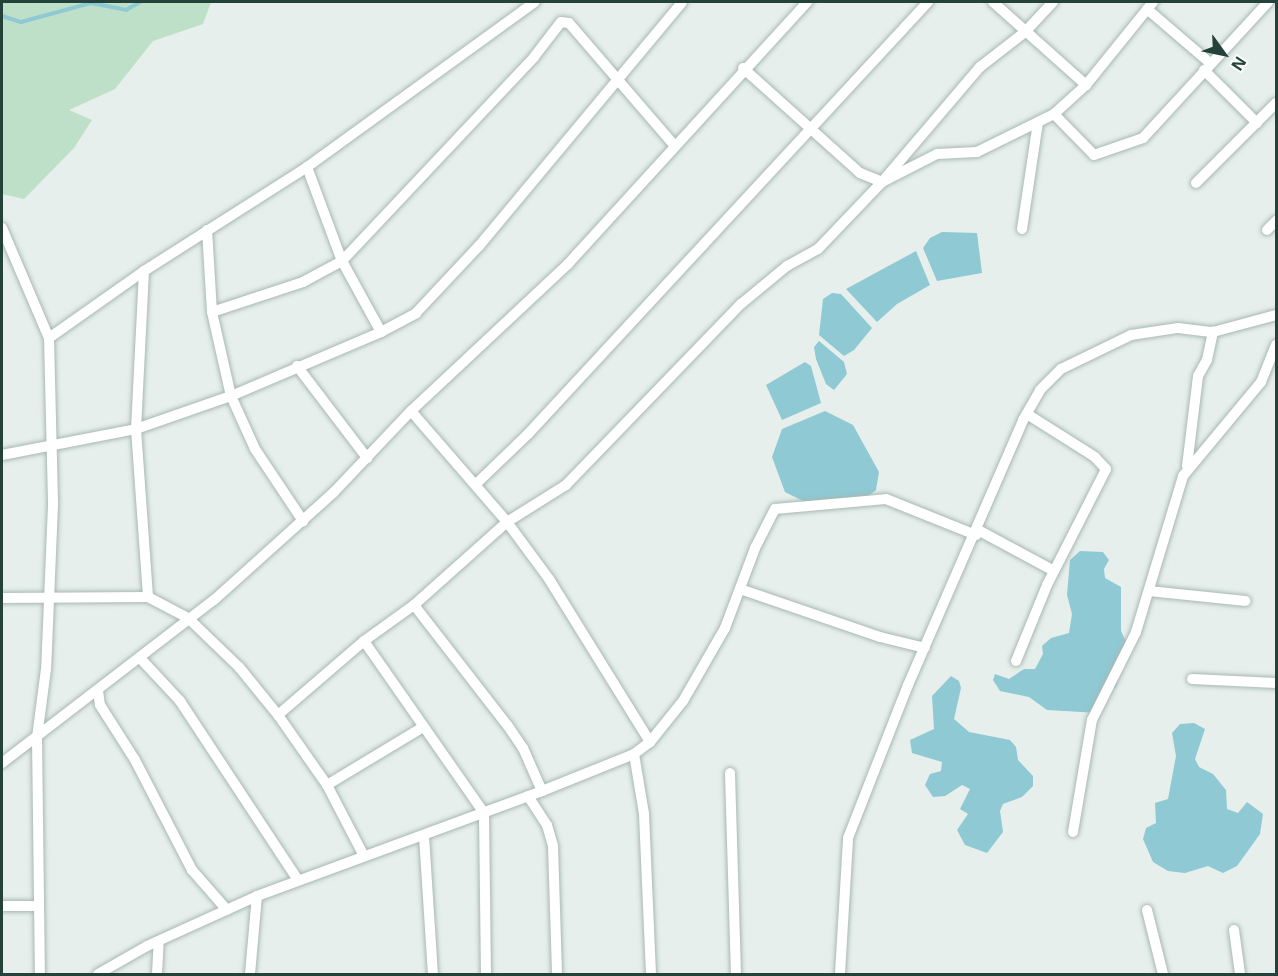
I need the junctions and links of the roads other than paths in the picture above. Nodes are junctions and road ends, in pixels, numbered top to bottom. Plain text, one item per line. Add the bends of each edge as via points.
1 (535, 2) edge
2 (682, 2) edge
3 (807, 2) edge
4 (928, 2) edge
5 (993, 2) edge
6 (1053, 2) edge
7 (1268, 2) edge
8 (1150, 5) edge
9 (1025, 32) junction
10 (1207, 67) junction
11 (743, 68) junction
12 (616, 80) junction
13 (1086, 85) junction
14 (1276, 104) edge
15 (1054, 114) junction
16 (1038, 122) junction
17 (1257, 123) junction
18 (809, 132) junction
19 (674, 145) junction
20 (307, 167) junction
21 (882, 182) junction
22 (1196, 183) dead end
23 (1276, 221) edge
24 (2, 228) edge
25 (1022, 229) dead end
26 (207, 230) junction
27 (1268, 231) dead end
28 (342, 261) junction
29 (144, 271) junction
30 (212, 312) junction
31 (1276, 315) edge
32 (381, 332) junction
33 (1213, 332) junction
34 (50, 338) junction
35 (1276, 345) edge
36 (297, 366) junction
37 (231, 396) junction
38 (411, 411) junction
39 (1027, 414) junction
40 (136, 429) junction
41 (53, 443) junction
42 (2, 455) edge
43 (367, 458) junction
44 (1187, 466) junction
45 (476, 484) junction
46 (303, 521) junction
47 (507, 522) junction
48 (977, 533) junction
49 (1054, 570) junction
50 (740, 589) junction
51 (1149, 591) junction
52 (148, 597) junction
53 (2, 598) edge
54 (50, 598) junction
55 (1245, 601) dead end
56 (414, 605) junction
57 (188, 618) junction
58 (364, 641) junction
59 (925, 648) junction
60 (140, 658) junction
61 (1016, 660) dead end
62 (1192, 679) dead end
63 (1276, 683) edge
64 (98, 691) junction
65 (278, 715) junction
66 (423, 727) junction
67 (37, 737) junction
68 (650, 742) junction
69 (634, 754) junction
70 (2, 763) edge
71 (730, 773) dead end
72 (327, 785) junction
73 (542, 791) junction
74 (528, 796) junction
75 (484, 813) junction
76 (1073, 832) dead end
77 (424, 836) junction
78 (364, 856) junction
79 (298, 880) junction
80 (256, 896) junction
81 (2, 906) edge
82 (38, 906) junction
83 (227, 910) junction
84 (1148, 910) dead end
85 (1234, 930) dead end
86 (159, 940) junction
87 (40, 975) edge
88 (98, 975) edge
89 (157, 975) edge
90 (250, 975) edge
91 (433, 975) edge
92 (486, 975) edge
93 (557, 975) edge
94 (651, 975) edge
95 (736, 975) edge
96 (840, 975) edge
97 (1163, 975) edge
98 (1240, 975) edge

1 - 20 street
2 - 12 street
3 - 11 street
4 - 18 street
5 - 9 street
6 - 9 street
7 - 10 street
8 - 10 street
8 - 13 street
9 - 13 street
9 - 21 street via 980,67
10 - 15 street via 1152,131 1103,154 1091,153
10 - 17 street
11 - 18 street
11 - 19 street
12 - 19 street
12 - 28 street via 569,23 561,22 534,57
12 - 32 street via 449,280 416,313
13 - 15 street
14 - 17 street
15 - 16 street
16 - 21 street via 977,152 931,156
16 - 25 street
17 - 22 street
18 - 21 street via 860,173
18 - 45 street via 528,434
19 - 38 street via 568,264
20 - 26 street
20 - 28 street
21 - 47 street via 818,249 787,266 741,304 566,485
23 - 27 street
24 - 34 street
26 - 29 street
26 - 30 street
28 - 30 street via 303,282
28 - 32 street
29 - 34 street
29 - 40 street
30 - 37 street
31 - 33 street
32 - 36 street
33 - 39 street via 1192,328 1159,330 1099,347 1061,369 1040,390
33 - 44 street via 1207,360 1198,376
34 - 41 street
35 - 44 street via 1261,382
36 - 37 street
36 - 43 street
37 - 40 street
37 - 46 street via 255,449
38 - 43 street
38 - 45 street
39 - 48 street
39 - 49 street via 1106,466
40 - 41 street
40 - 52 street
41 - 42 street
41 - 54 street
43 - 46 street
44 - 51 street
45 - 47 street
46 - 57 street via 214,600
47 - 56 street
47 - 68 street via 549,579
48 - 49 street
48 - 50 street via 886,499 776,508
48 - 59 street
49 - 61 street
50 - 59 street via 880,637
50 - 68 street via 725,628 698,678
51 - 55 street
51 - 76 street via 1136,633 1092,720
52 - 54 street
52 - 57 street
53 - 54 street
54 - 67 street
56 - 58 street
56 - 73 street via 480,686 518,741
57 - 60 street
57 - 65 street via 239,667
58 - 65 street
58 - 66 street
59 - 96 street via 848,838
60 - 64 street
60 - 79 street via 180,700
62 - 63 street
64 - 67 street
64 - 83 street via 100,705 135,760 192,870
65 - 72 street
66 - 72 street
66 - 75 street
67 - 70 street
67 - 82 street
68 - 69 street
69 - 73 street
69 - 94 street via 644,814
71 - 95 street
72 - 78 street
73 - 74 street
74 - 75 street
74 - 93 street via 547,825 553,846
75 - 77 street
75 - 92 street
77 - 78 street
77 - 91 street
78 - 79 street
79 - 80 street
80 - 83 street
80 - 90 street
81 - 82 street
82 - 87 street
83 - 86 street
84 - 97 street
85 - 98 street
86 - 88 street
86 - 89 street

